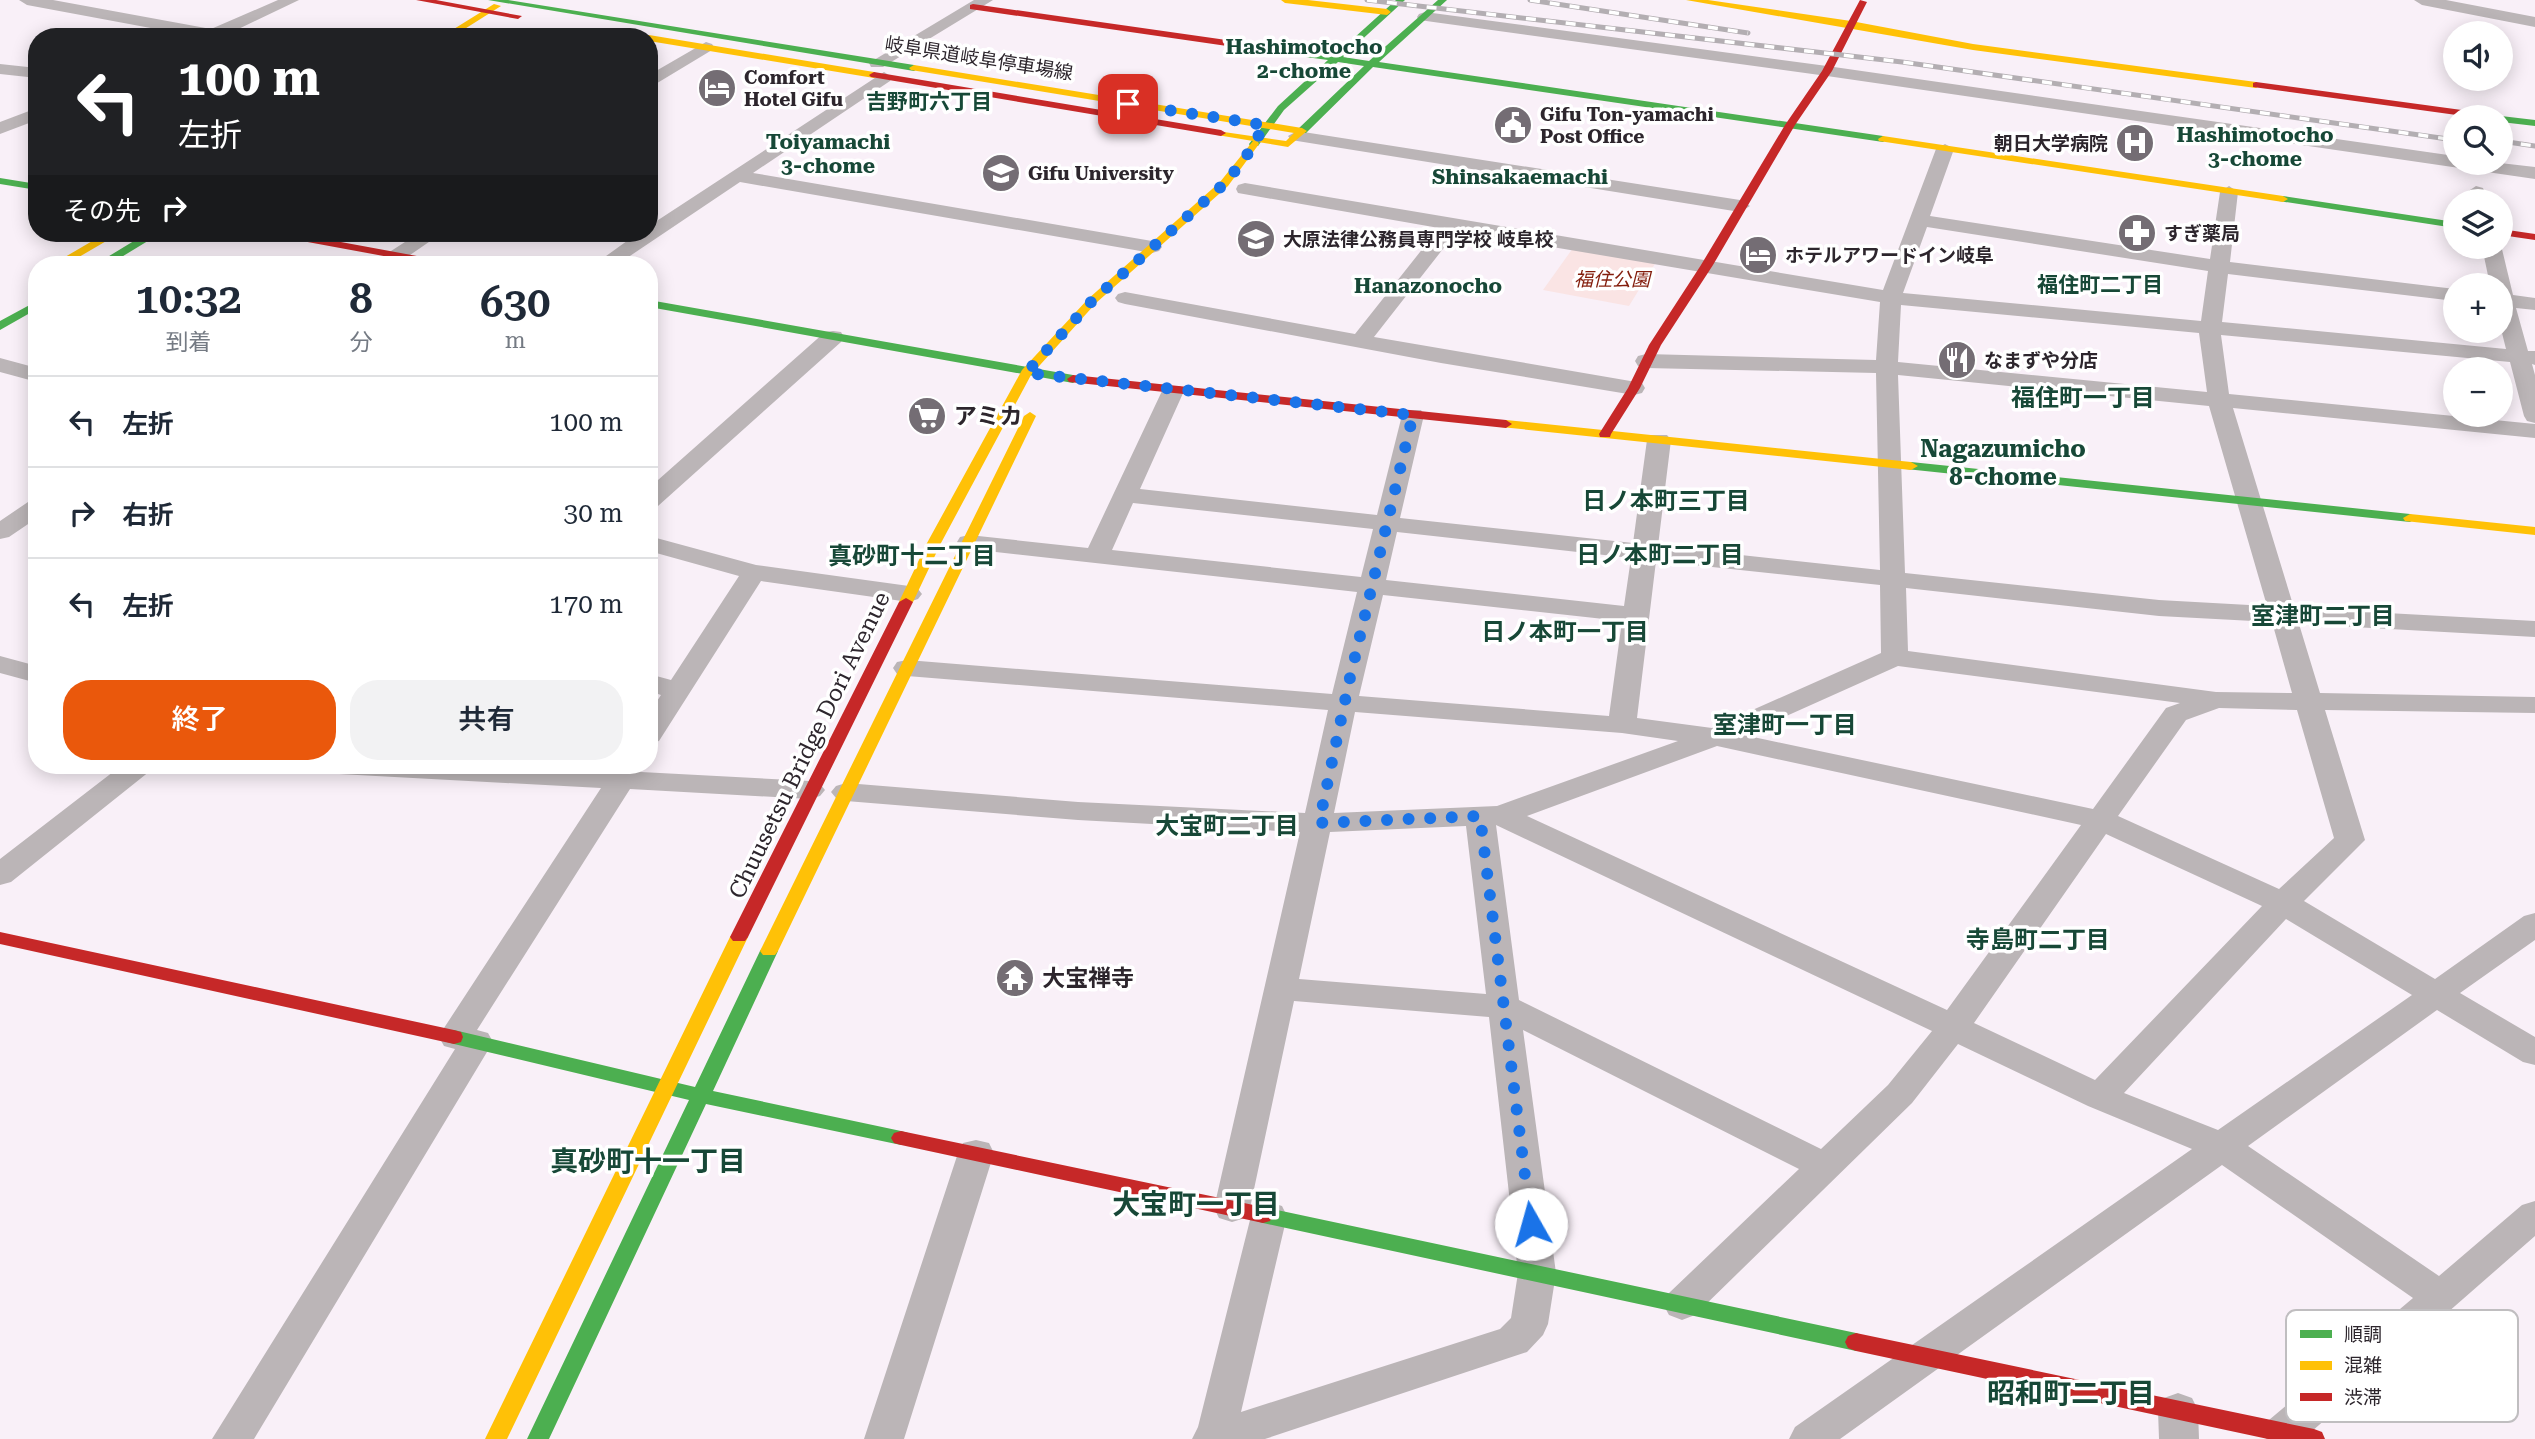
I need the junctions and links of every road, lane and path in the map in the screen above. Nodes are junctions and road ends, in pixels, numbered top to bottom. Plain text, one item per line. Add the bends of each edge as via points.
1 (27, 0) edge
2 (291, 0) edge
3 (420, 0) edge
4 (1285, 0) edge
5 (1401, 0) edge
6 (1443, 0) edge
7 (1690, 0) edge
8 (1731, 0) edge
9 (1863, 0) edge
10 (2422, 0) edge
11 (494, 4) edge
12 (979, 4) edge
13 (530, 6) junction
14 (1387, 12) junction
15 (514, 16) junction
16 (1425, 16) junction
17 (2535, 22) edge
18 (1851, 24) junction
19 (173, 28) edge
20 (232, 28) edge
21 (458, 28) edge
22 (494, 28) edge
23 (587, 28) edge
24 (650, 28) edge
25 (658, 29) edge
26 (658, 39) edge
27 (706, 47) junction
28 (1334, 58) junction
29 (1371, 64) junction
30 (0, 69) edge
31 (880, 70) junction
32 (1827, 71) junction
33 (28, 72) edge
34 (658, 77) edge
35 (2443, 113) edge
36 (28, 117) edge
37 (2513, 120) edge
38 (2535, 123) edge
39 (1790, 125) junction
40 (0, 129) edge
41 (1261, 132) junction
42 (1296, 137) junction
43 (1945, 149) junction
44 (1275, 160) dead end
45 (2443, 160) edge
46 (2513, 170) edge
47 (2535, 173) edge
48 (736, 176) junction
49 (1, 182) edge
50 (28, 186) edge
51 (1245, 188) dead end
52 (2229, 192) junction
53 (1740, 206) junction
54 (1920, 220) junction
55 (1453, 223) junction
56 (2443, 223) edge
57 (658, 228) edge
58 (2513, 234) edge
59 (2535, 237) edge
60 (98, 242) edge
61 (140, 242) edge
62 (314, 242) edge
63 (418, 242) edge
64 (638, 242) edge
65 (1152, 247) junction
66 (73, 256) edge
67 (116, 256) edge
68 (374, 256) edge
69 (397, 256) edge
70 (617, 256) edge
71 (1707, 265) junction
72 (2220, 267) junction
73 (1142, 283) dead end
74 (2443, 294) edge
75 (1891, 298) junction
76 (2513, 298) edge
77 (1120, 302) joint
78 (2535, 304) edge
79 (658, 305) edge
80 (28, 309) edge
81 (2513, 323) edge
82 (0, 326) edge
83 (2211, 327) junction
84 (833, 337) junction
85 (1360, 341) junction
86 (2527, 357) edge
87 (1646, 361) junction
88 (1063, 362) dead end
89 (0, 365) edge
90 (1887, 367) junction
91 (28, 373) edge
92 (1026, 373) junction
93 (1044, 388) junction
94 (1634, 388) junction
95 (1173, 391) junction
96 (2219, 400) junction
97 (1413, 415) junction
98 (2535, 416) edge
99 (2535, 431) edge
100 (1605, 434) junction
101 (1659, 440) junction
102 (1891, 464) junction
103 (658, 493) edge
104 (1125, 495) junction
105 (2249, 501) junction
106 (28, 513) edge
107 (1388, 524) junction
108 (2535, 531) edge
109 (0, 532) edge
110 (969, 542) junction
111 (658, 545) edge
112 (1643, 551) junction
113 (1097, 556) junction
114 (754, 572) junction
115 (1894, 579) junction
116 (1371, 586) junction
117 (909, 594) junction
118 (1636, 615) junction
119 (2282, 616) junction
120 (2535, 629) edge
121 (1895, 657) junction
122 (0, 664) edge
123 (907, 668) junction
124 (28, 672) edge
125 (658, 685) edge
126 (678, 691) junction
127 (2216, 700) junction
128 (1344, 702) junction
129 (2307, 702) junction
130 (2535, 705) edge
131 (658, 721) edge
132 (1622, 725) junction
133 (1715, 737) junction
134 (129, 774) edge
135 (625, 774) edge
136 (646, 774) edge
137 (810, 790) junction
138 (846, 792) junction
139 (1490, 816) junction
140 (2101, 820) junction
141 (1319, 823) junction
142 (0, 875) edge
143 (2283, 903) junction
144 (2535, 924) edge
145 (0, 938) edge
146 (1282, 989) junction
147 (2438, 994) junction
148 (1506, 1007) junction
149 (1953, 1027) junction
150 (466, 1040) junction
151 (2535, 1054) edge
152 (667, 1087) junction
153 (699, 1095) junction
154 (2100, 1097) junction
155 (2221, 1146) junction
156 (976, 1153) junction
157 (1824, 1166) junction
158 (1233, 1208) junction
159 (2535, 1215) edge
160 (1269, 1216) junction
161 (1537, 1273) junction
162 (2439, 1296) junction
163 (1682, 1304) junction
164 (2425, 1310) edge
165 (1928, 1356) junction
166 (2313, 1422) edge
167 (2179, 1424) edge
168 (2299, 1436) edge
169 (232, 1439) edge
170 (496, 1439) edge
171 (538, 1439) edge
172 (884, 1439) edge
173 (1214, 1439) edge
174 (1810, 1439) edge

1 - 19 street
2 - 20 street
3 - 11 street, 岐阜県道岐阜停車場線
4 - 14 street
5 - 14 street, Chuusetsu Bridge Dori Avenue
6 - 16 street
7 - 18 street
8 - 18 street
9 - 18 street
10 - 17 street
11 - 13 street, 岐阜県道岐阜停車場線
11 - 15 street, 岐阜県道岐阜停車場線
11 - 21 street
12 - 28 street
12 - 31 street
13 - 15 street
13 - 24 street, 岐阜県道岐阜停車場線
14 - 28 street, Chuusetsu Bridge Dori Avenue
15 - 22 street
15 - 23 street, 岐阜県道岐阜停車場線
16 - 29 street
16 - 32 street
18 - 32 street
18 - 35 street via 1973,47
25 - 31 street, 岐阜県道岐阜停車場線
26 - 27 street, 岐阜県道岐阜停車場線
27 - 31 street, 岐阜県道岐阜停車場線
27 - 34 street
28 - 29 street
28 - 41 street, Chuusetsu Bridge Dori Avenue
29 - 39 street
29 - 42 street
30 - 33 street
31 - 41 street, 岐阜県道岐阜停車場線
31 - 48 street
32 - 39 street
32 - 45 street
36 - 40 street
37 - 38 street
39 - 43 street
39 - 53 street
41 - 42 street, 岐阜県道岐阜停車場線
41 - 65 street, Chuusetsu Bridge Dori Avenue via 1224,184
42 - 44 street
42 - 53 street
43 - 52 street
43 - 54 street
46 - 47 street
48 - 57 street
48 - 65 street
49 - 50 street
51 - 55 street
52 - 56 street
52 - 72 street
53 - 71 street
54 - 72 street
54 - 75 street
55 - 71 street
55 - 85 street
58 - 59 street
60 - 66 street
61 - 67 street
62 - 68 street
63 - 69 street
64 - 70 street
65 - 92 street, Chuusetsu Bridge Dori Avenue via 1092,301
71 - 75 street
71 - 87 street
72 - 74 street
72 - 83 street
73 - 77 street
75 - 83 street
75 - 90 street
76 - 78 street
77 - 85 street
79 - 84 street
80 - 82 street
81 - 86 street
83 - 86 street
83 - 96 street
84 - 92 street
84 - 103 street
85 - 94 street
86 - 98 street
87 - 90 street
87 - 94 street
88 - 93 street
89 - 91 street
90 - 96 street
90 - 102 street
92 - 93 street
92 - 117 street, Chuusetsu Bridge Dori Avenue
93 - 95 street
93 - 110 street
94 - 100 street
95 - 97 street
95 - 104 street
96 - 99 street
96 - 105 street
97 - 100 street
97 - 107 street
100 - 101 street
101 - 102 street
101 - 112 street
102 - 105 street
102 - 115 street
104 - 107 street
104 - 113 street
105 - 108 street
105 - 119 street
106 - 109 street
107 - 112 street
107 - 116 street
110 - 113 street
110 - 123 street
111 - 114 street
112 - 115 street
112 - 118 street
113 - 116 street
114 - 117 street
114 - 126 street
115 - 119 street via 2158,608
115 - 121 street
116 - 118 street
116 - 128 street
117 - 137 street, Chuusetsu Bridge Dori Avenue
118 - 132 street
119 - 120 street
119 - 129 street
121 - 127 street
121 - 133 street
122 - 124 street
123 - 128 street
123 - 138 street
125 - 126 street
126 - 131 street
127 - 129 street
127 - 140 street via 2176,714
128 - 132 street
128 - 141 street
129 - 130 street
129 - 143 street via 2350,841
132 - 133 street
133 - 139 street
133 - 140 street
134 - 142 street
135 - 150 street
136 - 137 street
137 - 152 street, Chuusetsu Bridge Dori Avenue
138 - 141 street via 1078,811
138 - 153 street
139 - 141 street
139 - 148 street
139 - 149 street via 1746,928
140 - 143 street
140 - 149 street
141 - 146 street
143 - 147 street
143 - 154 street
144 - 147 street
145 - 150 street
146 - 148 street
146 - 158 street
147 - 151 street
147 - 155 street
148 - 157 street
148 - 161 street
149 - 154 street
149 - 157 street via 1900,1094
150 - 152 street
150 - 169 street
152 - 153 street
152 - 170 street, Chuusetsu Bridge Dori Avenue
153 - 156 street
153 - 171 street
154 - 155 street
155 - 162 street
155 - 165 street
156 - 158 street
156 - 172 street
157 - 163 street
158 - 160 street
159 - 162 street
160 - 161 street
160 - 173 street
161 - 163 street
161 - 173 street via 1529,1324 1513,1341
162 - 164 street
163 - 165 street
165 - 167 street
165 - 174 street
166 - 168 street
167 - 168 street

